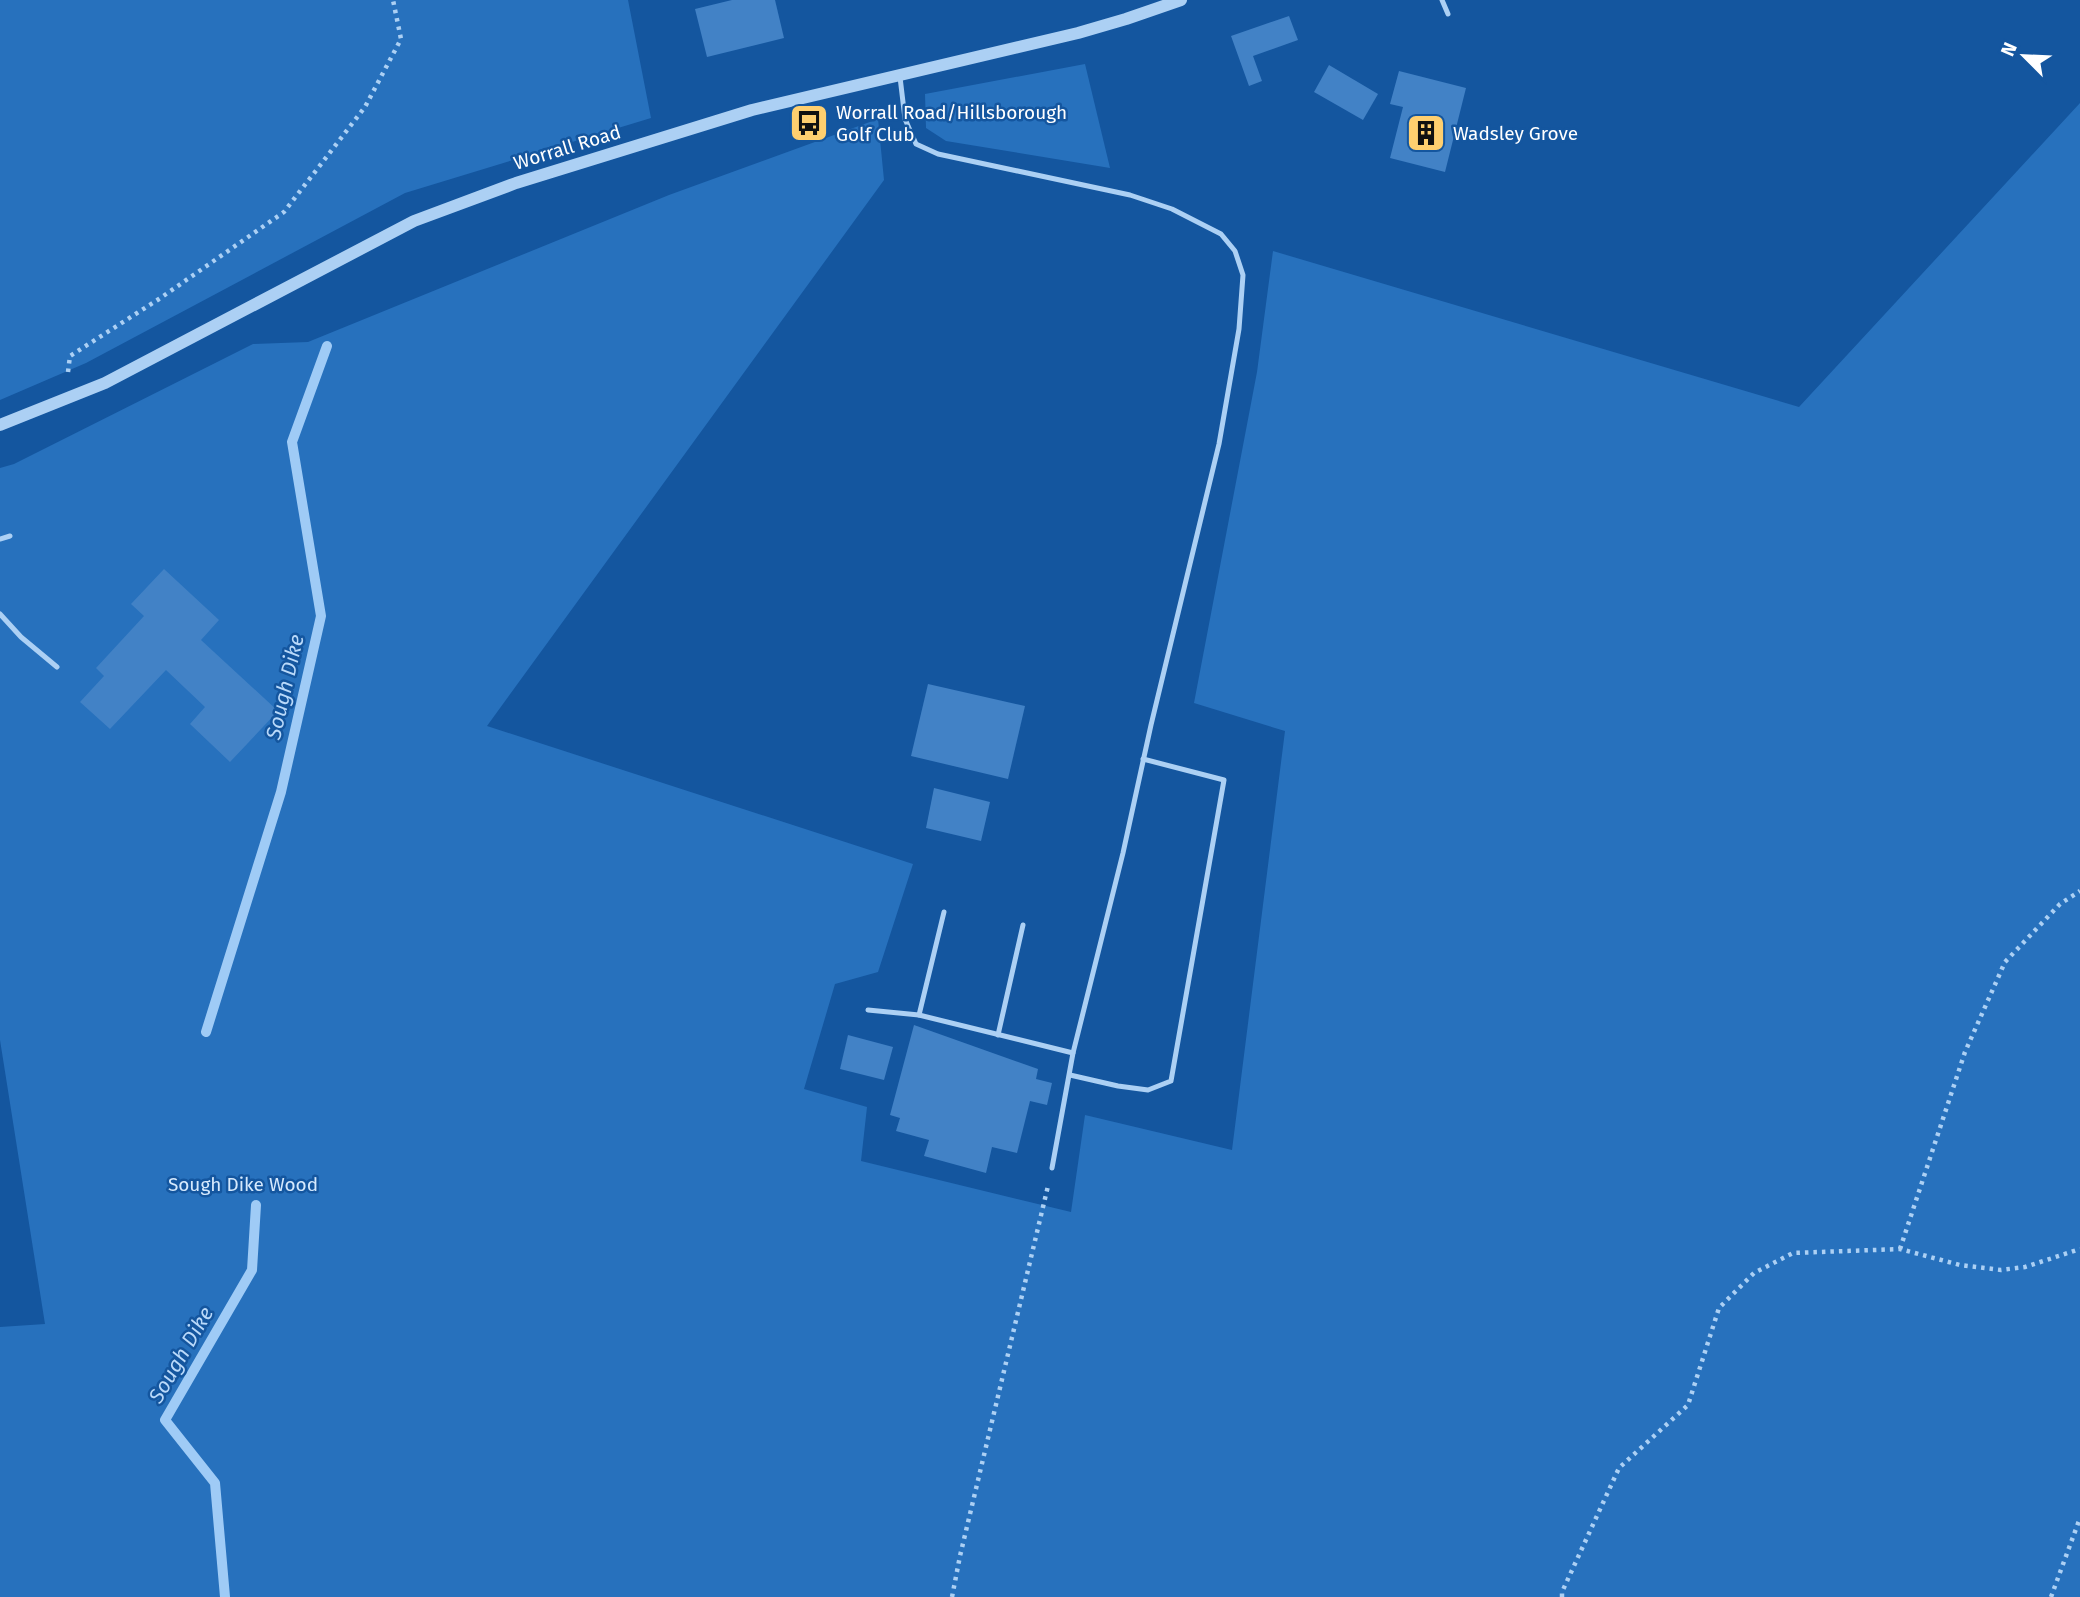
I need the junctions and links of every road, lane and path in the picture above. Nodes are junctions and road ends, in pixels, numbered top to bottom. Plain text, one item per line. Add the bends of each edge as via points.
1 (393, 0) edge
2 (1181, 0) edge
3 (1443, 0) edge
4 (1448, 14) dead end
5 (900, 74) junction
6 (65, 400) junction
7 (0, 425) edge
8 (10, 536) dead end
9 (0, 539) edge
10 (0, 614) edge
11 (57, 667) dead end
12 (1143, 759) junction
13 (2080, 891) edge
14 (944, 912) dead end
15 (1023, 925) dead end
16 (868, 1010) dead end
17 (919, 1015) junction
18 (998, 1035) junction
19 (1073, 1053) junction
20 (1070, 1075) junction
21 (1052, 1168) joint
22 (1900, 1249) junction
23 (2080, 1249) edge
24 (2080, 1517) edge
25 (952, 1597) edge
26 (1562, 1597) edge
27 (2051, 1597) edge

1 - 6 path via 401,39 365,107 284,212 70,356
2 - 5 street, Worrall Road via 1078,33
3 - 4 lane
5 - 6 street, Worrall Road via 752,110 516,183 414,221
5 - 12 lane via 905,119 916,144 938,154 1130,195 1221,234 1235,251 1243,275 1239,329 1219,444
6 - 7 street, Worrall Road
8 - 9 lane
10 - 11 lane
12 - 19 lane
12 - 20 lane via 1224,780 1171,1081 1148,1090
13 - 22 path via 2060,904 2006,962 1965,1052
14 - 17 lane
15 - 18 lane
16 - 17 lane
17 - 18 lane
18 - 19 lane
19 - 20 lane
20 - 21 lane
21 - 25 path
22 - 23 path via 2001,1270
22 - 26 path via 1793,1253 1754,1273 1719,1308 1688,1405 1619,1468
24 - 27 path

